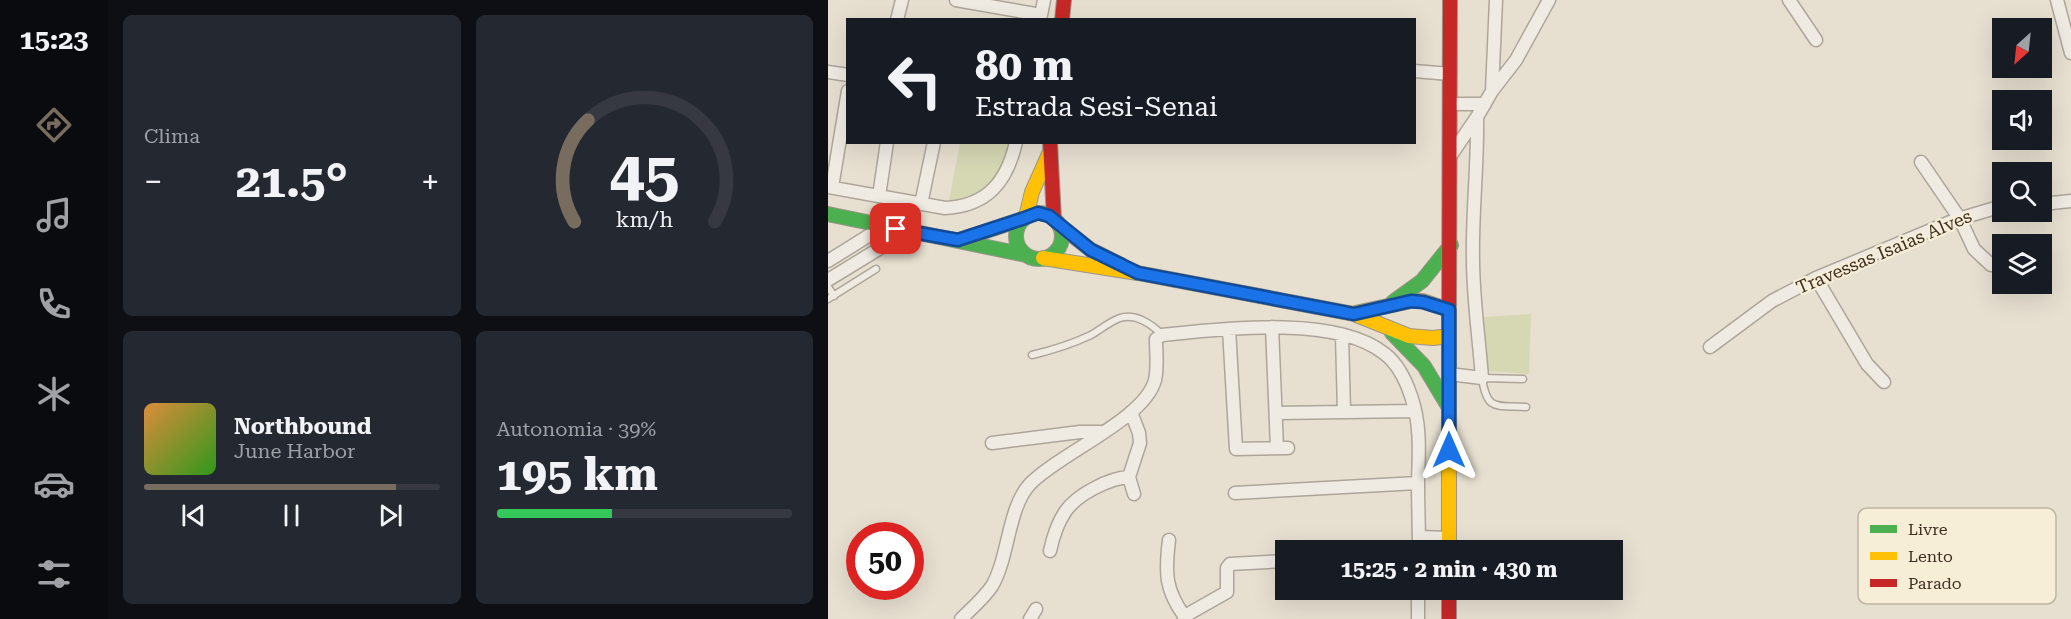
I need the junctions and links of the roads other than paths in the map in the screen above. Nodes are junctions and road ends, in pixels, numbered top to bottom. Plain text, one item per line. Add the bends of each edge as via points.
1 (902, 0) edge
2 (956, 0) edge
3 (1044, 0) edge
4 (1065, 0) edge
5 (1450, 0) edge
6 (1496, 0) edge
7 (1549, 0) edge
8 (2057, 0) edge
9 (1792, 1) edge
10 (1040, 17) edge
11 (898, 18) edge
12 (1062, 18) edge
13 (1816, 40) dead end
14 (2071, 53) edge
15 (1416, 71) edge
16 (828, 72) edge
17 (1450, 74) junction
18 (846, 75) edge
19 (1492, 91) junction
20 (846, 102) edge
21 (1451, 104) junction
22 (1485, 104) junction
23 (1477, 117) junction
24 (887, 144) edge
25 (934, 144) edge
26 (1015, 144) edge
27 (1049, 148) edge
28 (1451, 155) junction
29 (1921, 162) dead end
30 (830, 187) edge
31 (879, 196) junction
32 (2071, 201) edge
33 (2052, 203) edge
34 (921, 204) junction
35 (1992, 209) edge
36 (828, 214) edge
37 (1024, 218) junction
38 (849, 219) junction
39 (1960, 219) junction
40 (1057, 222) junction
41 (884, 226) junction
42 (908, 231) junction
43 (958, 240) junction
44 (854, 245) junction
45 (1451, 245) junction
46 (1026, 255) junction
47 (1043, 258) junction
48 (828, 261) edge
49 (1991, 265) dead end
50 (876, 269) dead end
51 (1138, 273) junction
52 (1816, 278) junction
53 (828, 280) edge
54 (828, 287) edge
55 (831, 297) edge
56 (1386, 308) junction
57 (1449, 310) junction
58 (1354, 314) junction
59 (1384, 326) junction
60 (1272, 327) junction
61 (1229, 329) junction
62 (1162, 335) junction
63 (1342, 335) junction
64 (1449, 336) junction
65 (1710, 347) dead end
66 (1032, 355) dead end
67 (1449, 374) junction
68 (1482, 378) junction
69 (1523, 379) dead end
70 (1884, 382) dead end
71 (1449, 406) junction
72 (1526, 407) dead end
73 (1415, 411) junction
74 (1131, 412) junction
75 (1344, 412) junction
76 (1276, 413) junction
77 (1102, 432) junction
78 (992, 443) dead end
79 (1129, 477) junction
80 (1418, 483) junction
81 (1235, 493) dead end
82 (1134, 494) dead end
83 (1419, 537) joint
84 (1169, 540) dead end
85 (1432, 540) edge
86 (1449, 540) edge
87 (1050, 551) dead end
88 (1275, 562) edge
89 (1418, 600) edge
90 (1449, 600) edge
91 (1184, 618) edge
92 (961, 619) edge
93 (1418, 619) edge
94 (1449, 619) edge

1 - 11 street
2 - 10 street
3 - 10 street
4 - 12 street
5 - 17 street
6 - 19 street
7 - 19 street via 1516,60
8 - 14 street
9 - 13 street
15 - 17 street
16 - 18 street
17 - 21 street
19 - 22 street
20 - 30 street
21 - 22 street
21 - 28 street
22 - 23 street
23 - 28 street
23 - 68 street via 1473,260
24 - 31 street
25 - 34 street
26 - 34 street via 1006,174 986,196 960,207
27 - 37 street
27 - 40 street
28 - 45 street
29 - 39 street
30 - 31 street
31 - 34 street
32 - 33 street
35 - 39 street, Travessas Isaias Alves
36 - 38 street
37 - 40 street via 1044,213
37 - 43 street
37 - 46 street via 1016,238
38 - 41 street
38 - 44 street
39 - 49 street via 1974,249
39 - 52 street, Travessas Isaias Alves
40 - 47 street via 1061,232 1059,245
40 - 51 street via 1091,250
41 - 42 street
41 - 44 street
42 - 43 street
42 - 53 street
43 - 46 street
44 - 48 street
45 - 56 street via 1422,281
45 - 57 street
46 - 47 street
47 - 51 street
50 - 55 lane
51 - 58 street
52 - 65 street, Travessas Isaias Alves via 1772,301
52 - 70 street via 1867,364
54 - 55 lane
56 - 57 street via 1417,301
56 - 58 street
57 - 64 street
58 - 59 street
59 - 64 street via 1409,336
59 - 71 street via 1424,366
60 - 61 street
60 - 63 street
60 - 76 street
61 - 62 street
61 - 76 street via 1236,449 1283,448
62 - 66 lane via 1136,318 1121,318 1060,348
62 - 74 street via 1156,339 1153,385
63 - 73 street via 1374,346 1394,362 1408,386
63 - 75 street
64 - 67 street
67 - 68 street
67 - 71 street
68 - 69 lane
68 - 72 lane via 1488,402
71 - 86 street
73 - 75 street
73 - 80 street
74 - 77 street
74 - 79 street via 1140,442
75 - 76 street
77 - 78 street
77 - 92 street via 1041,474 1025,490 999,571 991,587
79 - 82 street
79 - 87 street via 1101,485 1068,507 1056,528
80 - 81 street
80 - 83 street
83 - 85 street
84 - 91 street via 1168,588
88 - 91 street via 1230,564 1227,592
89 - 93 street
90 - 94 street

